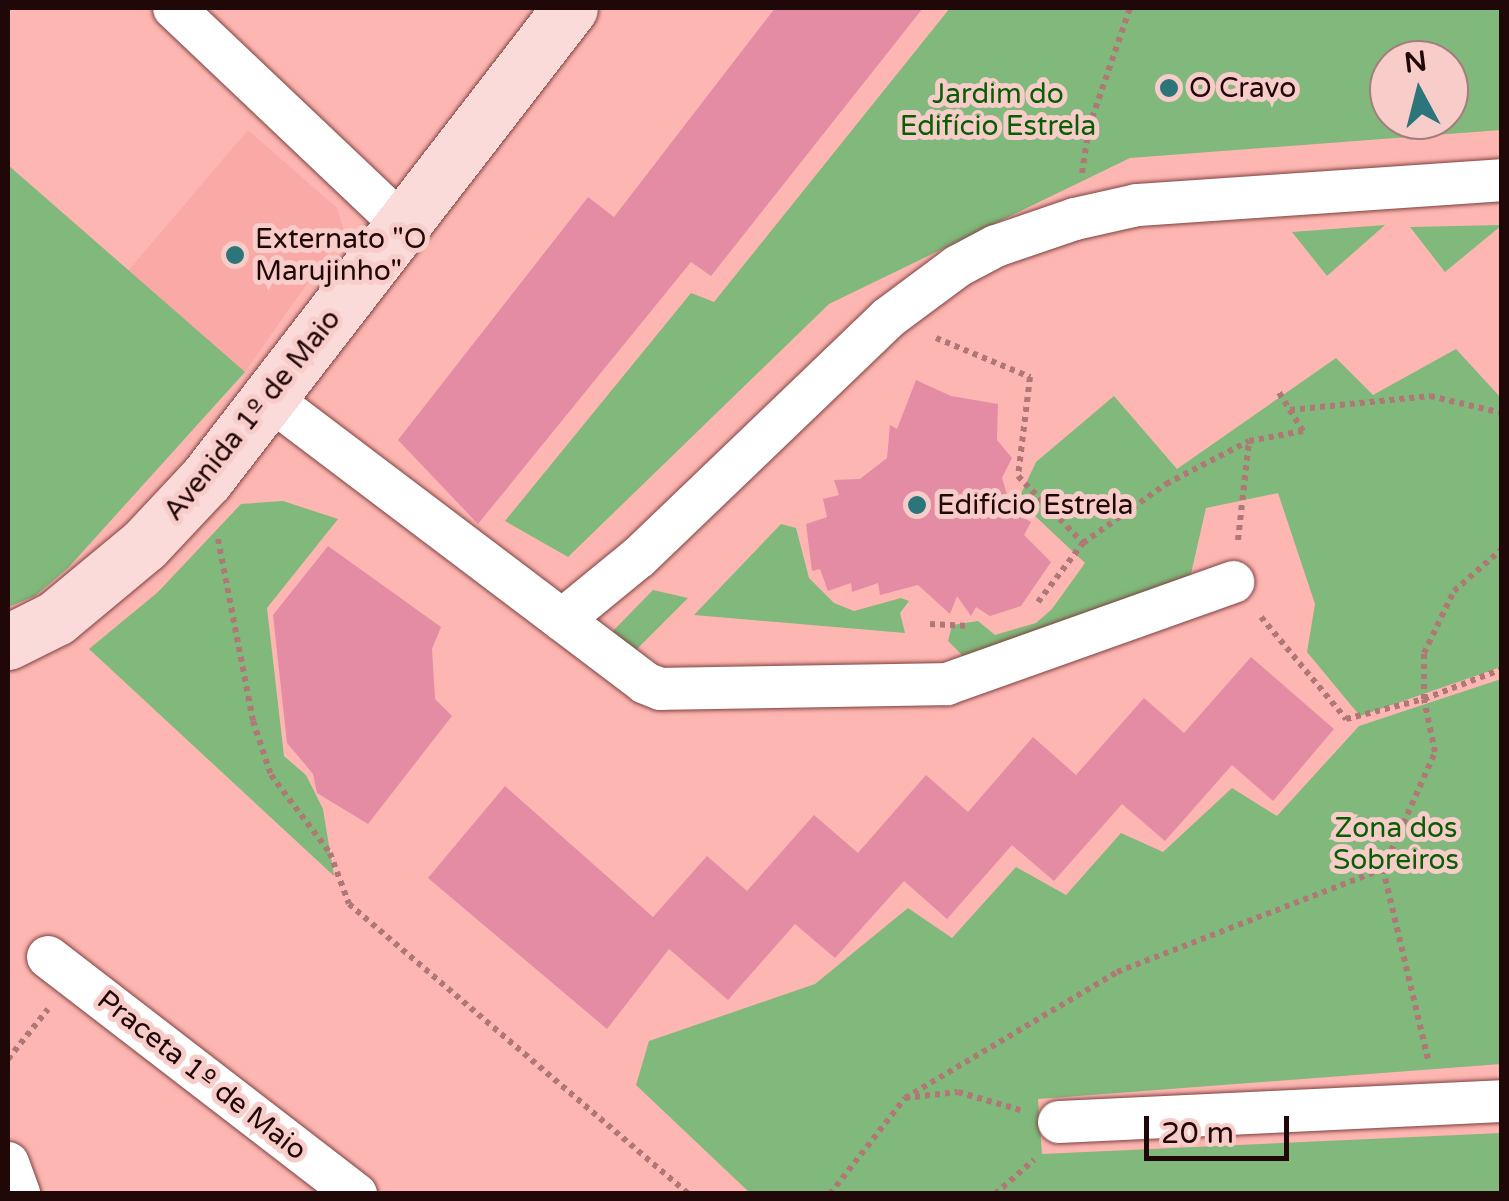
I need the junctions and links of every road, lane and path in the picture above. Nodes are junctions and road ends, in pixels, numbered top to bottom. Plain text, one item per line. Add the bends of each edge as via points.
1 (174, 8) edge
2 (570, 8) edge
3 (1130, 8) edge
4 (1502, 180) edge
5 (1074, 219) junction
6 (403, 225) junction
7 (888, 318) junction
8 (1278, 391) dead end
9 (270, 400) junction
10 (1290, 410) junction
11 (1502, 413) edge
12 (1249, 442) junction
13 (206, 478) junction
14 (1082, 543) junction
15 (1502, 549) edge
16 (1233, 582) junction
17 (1030, 612) dead end
18 (562, 620) junction
19 (930, 624) dead end
20 (982, 627) dead end
21 (8, 642) edge
22 (1502, 669) edge
23 (1424, 699) junction
24 (1383, 868) junction
25 (61, 967) joint
26 (8, 1059) edge
27 (905, 1098) junction
28 (1502, 1101) edge
29 (1439, 1104) junction
30 (1059, 1122) joint
31 (8, 1164) edge
32 (19, 1194) edge
33 (356, 1194) edge
34 (690, 1194) edge
35 (830, 1194) edge

1 - 6 street
2 - 6 street, Avenida 1º de Maio
3 - 5 path via 1089,127
4 - 5 street via 1169,202
5 - 7 street via 971,260
6 - 9 street, Avenida 1º de Maio
7 - 14 path via 1030,377 1018,476
7 - 18 street via 640,557
8 - 10 path
9 - 13 street, Avenida 1º de Maio
9 - 18 street
10 - 11 path via 1430,396
10 - 12 path via 1303,431
12 - 14 path via 1166,484
12 - 16 path
13 - 21 street, Avenida 1º de Maio via 144,546 56,618
13 - 34 path via 253,721 271,775 330,853 349,904
14 - 17 path
15 - 23 path via 1454,590 1424,652
16 - 18 street via 946,684 662,689
16 - 23 path via 1346,719
19 - 20 path
22 - 23 path
23 - 24 path via 1435,752
24 - 27 path via 1117,972
24 - 29 path
25 - 26 path
25 - 33 street, Praceta 1º de Maio
27 - 30 path via 958,1092
27 - 35 path
28 - 29 street
29 - 30 street
31 - 32 street

